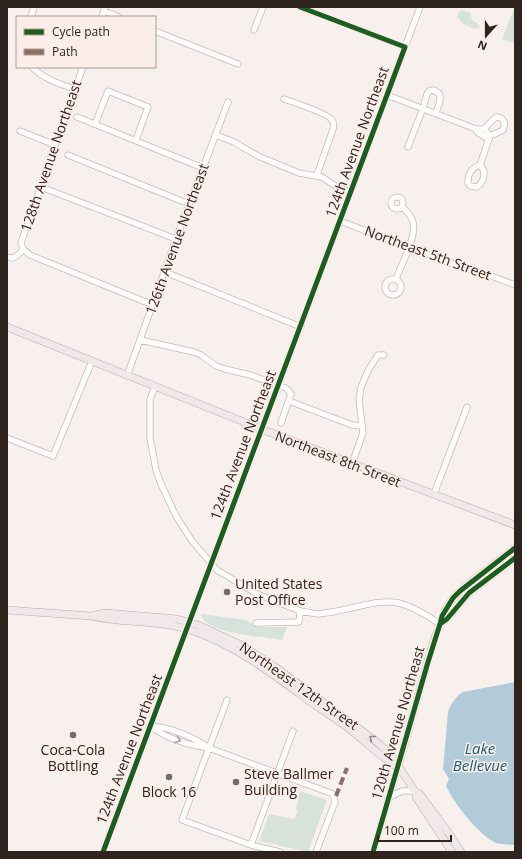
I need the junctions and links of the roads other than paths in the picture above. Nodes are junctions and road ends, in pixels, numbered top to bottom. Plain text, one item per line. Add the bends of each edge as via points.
1 (262, 7) edge
2 (300, 7) edge
3 (420, 7) edge
4 (104, 12) edge
5 (116, 16) edge
6 (254, 30) dead end
7 (156, 31) edge
8 (405, 47) junction
9 (238, 64) dead end
10 (33, 68) edge
11 (83, 68) edge
12 (75, 89) junction
13 (387, 95) junction
14 (284, 99) dead end
15 (228, 102) dead end
16 (423, 108) junction
17 (436, 113) junction
18 (77, 117) dead end
19 (95, 124) junction
20 (476, 129) junction
21 (484, 129) junction
22 (20, 131) dead end
23 (216, 135) junction
24 (489, 138) junction
25 (136, 140) junction
26 (55, 145) junction
27 (408, 147) dead end
28 (68, 155) dead end
29 (480, 165) dead end
30 (203, 168) junction
31 (317, 175) junction
32 (41, 187) junction
33 (351, 192) junction
34 (189, 204) junction
35 (402, 207) dead end
36 (340, 222) junction
37 (176, 240) junction
38 (408, 248) junction
39 (23, 249) junction
40 (7, 257) edge
41 (165, 272) junction
42 (396, 279) dead end
43 (515, 285) edge
44 (153, 305) junction
45 (7, 327) edge
46 (301, 327) junction
47 (140, 340) junction
48 (384, 355) dead end
49 (92, 361) junction
50 (127, 376) junction
51 (278, 385) junction
52 (155, 387) junction
53 (289, 402) junction
54 (468, 407) dead end
55 (281, 423) dead end
56 (362, 426) junction
57 (261, 429) junction
58 (7, 438) edge
59 (352, 464) junction
60 (434, 494) junction
61 (515, 525) edge
62 (515, 548) edge
63 (515, 558) edge
64 (212, 563) junction
65 (7, 610) edge
66 (300, 610) junction
67 (256, 624) dead end
68 (440, 624) junction
69 (188, 625) junction
70 (219, 637) junction
71 (227, 700) dead end
72 (151, 726) junction
73 (293, 730) dead end
74 (209, 748) junction
75 (398, 767) junction
76 (277, 774) junction
77 (415, 792) junction
78 (388, 798) junction
79 (251, 845) junction
80 (103, 852) edge
81 (280, 852) edge
82 (316, 852) edge
83 (373, 852) edge
84 (452, 852) edge
85 (461, 852) edge

1 - 6 street
2 - 8 street
3 - 8 street, 124th Avenue Northeast
4 - 5 street
7 - 9 street
8 - 13 street, 124th Avenue Northeast
10 - 12 street via 42,76
11 - 12 street, 128th Avenue Northeast
12 - 26 street, 128th Avenue Northeast
13 - 16 street
13 - 33 street, 124th Avenue Northeast
14 - 31 street via 325,115 333,122 333,130
15 - 23 street, 126th Avenue Northeast
16 - 17 street
16 - 17 street via 429,91 436,91 440,99
16 - 27 street
17 - 20 street
18 - 19 street
19 - 25 street
19 - 25 street via 108,90 148,106
20 - 21 street
20 - 24 street
21 - 24 street
21 - 24 street via 496,118 504,120 503,130
22 - 26 street
23 - 30 street, 126th Avenue Northeast
23 - 31 street via 299,173
24 - 29 street
25 - 30 street
26 - 32 street, 128th Avenue Northeast
28 - 34 street
30 - 34 street, 126th Avenue Northeast
31 - 33 street
32 - 37 street
32 - 39 street, 128th Avenue Northeast via 21,243
33 - 36 street, 124th Avenue Northeast
34 - 37 street, 126th Avenue Northeast
35 - 38 street via 409,213 413,222 413,235
36 - 38 street, Northeast 5th Street
36 - 46 street, 124th Avenue Northeast
37 - 41 street, 126th Avenue Northeast
38 - 42 street
38 - 43 street, Northeast 5th Street
39 - 40 street, 128th Avenue Northeast via 15,258
39 - 44 street via 30,255
41 - 44 street, 126th Avenue Northeast
41 - 46 street
44 - 47 street, 126th Avenue Northeast
45 - 49 main road, Northeast 8th Street
46 - 51 street, 124th Avenue Northeast
47 - 50 street, 126th Avenue Northeast
47 - 51 street via 194,352 220,367
48 - 56 street via 378,355 373,361 361,387 359,400
49 - 50 main road, Northeast 8th Street
49 - 58 street via 52,456
50 - 52 main road, Northeast 8th Street
51 - 53 street via 290,391
51 - 57 street, 124th Avenue Northeast
52 - 57 main road, Northeast 8th Street
52 - 64 street via 150,399 150,438 158,477 182,526
53 - 55 street
53 - 56 street via 352,426
54 - 60 street
56 - 59 street via 362,437
57 - 59 main road, Northeast 8th Street
57 - 64 street, 124th Avenue Northeast
59 - 60 main road, Northeast 8th Street
60 - 61 main road, Northeast 8th Street
62 - 68 main road, 120th Avenue Northeast via 460,591 445,610
63 - 68 main road, 120th Avenue Northeast via 469,593
64 - 66 street via 218,570 257,594
64 - 69 street, 124th Avenue Northeast
65 - 69 main road, Northeast 12th Street
66 - 67 street via 299,622
66 - 68 street via 318,614 381,603 398,603 415,609
68 - 75 main road, 120th Avenue Northeast
69 - 70 main road, Northeast 12th Street
69 - 72 street, 124th Avenue Northeast
70 - 75 main road, Northeast 12th Street
75 -> 70 main road, Northeast 12th Street via 391,755 377,742 274,666 241,644
71 - 74 street
72 - 74 street via 158,732 197,747
72 - 80 street, 124th Avenue Northeast
73 - 76 street
74 - 76 street
74 - 79 street via 182,820
75 - 77 main road, Northeast 12th Street
75 - 78 street, 120th Avenue Northeast
76 - 79 street
76 - 82 street via 331,793 334,797 335,802
77 - 78 street via 402,791
77 - 84 main road, Northeast 12th Street
77 - 85 main road, Northeast 12th Street via 420,794
78 - 83 street, 120th Avenue Northeast
79 - 81 street

